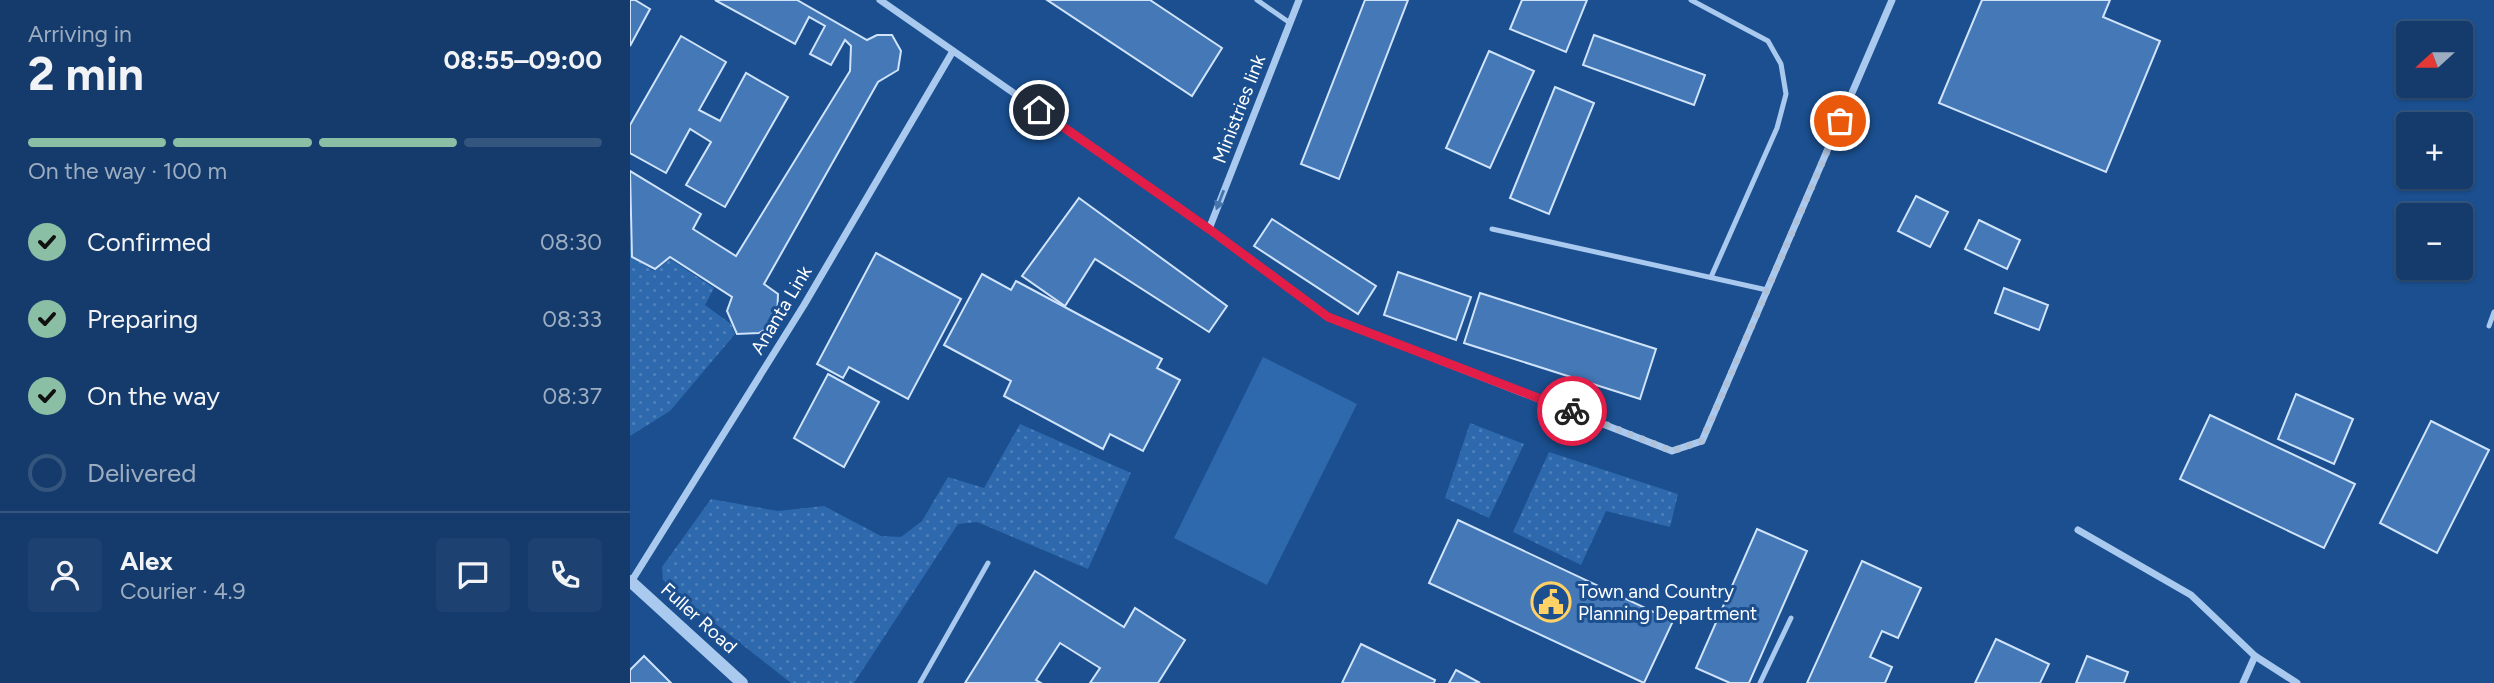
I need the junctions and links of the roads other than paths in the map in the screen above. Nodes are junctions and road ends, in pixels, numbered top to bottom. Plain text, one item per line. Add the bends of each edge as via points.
1 (880, 0) edge
2 (1257, 0) edge
3 (1299, 0) edge
4 (1691, 0) edge
5 (1892, 0) edge
6 (1290, 23) junction
7 (953, 51) junction
8 (1209, 229) junction
9 (1492, 229) dead end
10 (1711, 278) junction
11 (1767, 290) junction
12 (2494, 312) edge
13 (2489, 326) dead end
14 (2078, 530) dead end
15 (988, 563) dead end
16 (630, 581) edge
17 (1791, 618) dead end
18 (2255, 656) junction
19 (742, 683) edge
20 (920, 683) edge
21 (1760, 683) edge
22 (2243, 683) edge
23 (2297, 683) edge

1 - 7 street
2 - 6 lane
3 - 6 street, Ministries link
4 - 10 lane via 1768,41 1781,64 1786,94 1777,128
5 - 11 street
6 -> 8 street, Ministries link
7 - 8 street
7 - 16 street, Ananta Link via 804,305
8 - 11 street via 1328,317 1672,451 1702,441
9 - 10 lane
10 - 11 lane
12 - 13 lane
14 - 18 street via 2191,595
15 - 20 lane
16 - 19 street, Fuller Road
17 - 21 lane
18 - 22 street
18 - 23 street

